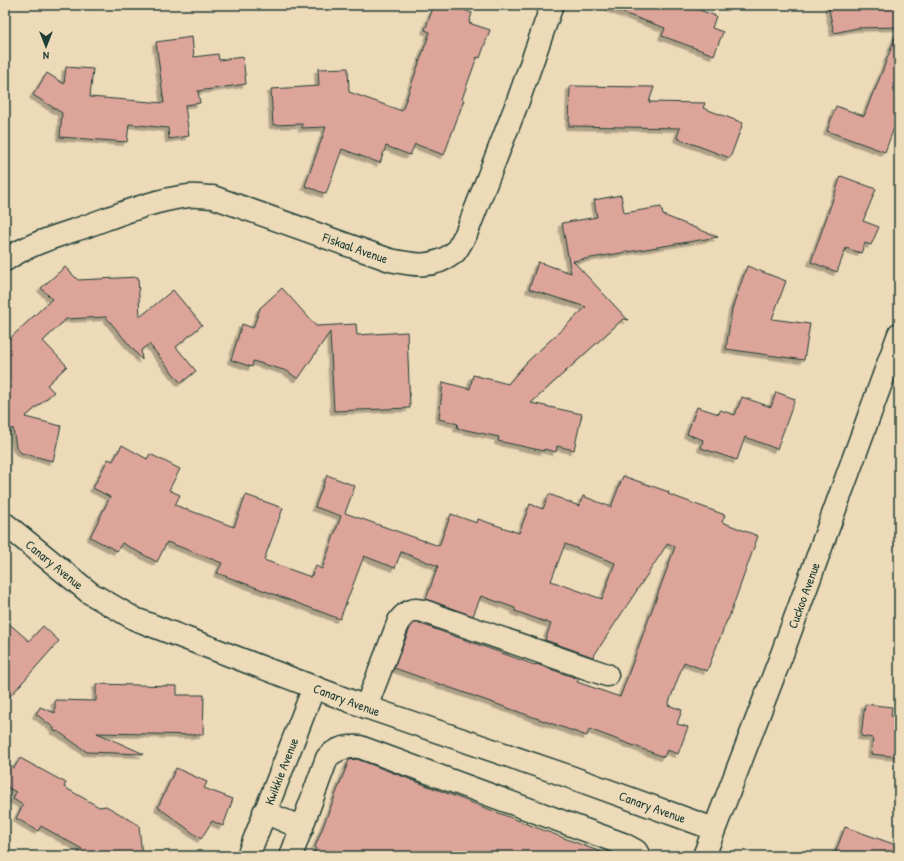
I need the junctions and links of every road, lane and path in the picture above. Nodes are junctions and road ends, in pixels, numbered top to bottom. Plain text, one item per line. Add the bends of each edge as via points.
1 (552, 5) edge
2 (5, 260) edge
3 (899, 334) edge
4 (5, 524) edge
5 (608, 675) dead end
6 (314, 687) junction
7 (366, 707) junction
8 (264, 812) junction
9 (302, 828) junction
10 (714, 829) junction
11 (248, 856) edge
12 (291, 856) edge
13 (639, 856) edge
14 (704, 856) edge

1 - 2 street, Fiskaal Avenue via 466,234 454,252 437,262 415,265 390,260 213,197 190,196 135,209 44,241
3 - 10 street, Cuckoo Avenue via 782,654
4 - 6 street, Canary Avenue via 90,593 136,619
5 - 7 street via 421,609 412,610 404,614 399,622
6 - 7 street, Canary Avenue
6 - 8 street, Kwikkie Avenue
7 - 10 street, Canary Avenue
8 - 9 street
8 - 11 street, Kwikkie Avenue
9 - 12 street
9 - 13 street via 327,758 332,752 350,746 360,747 623,844 636,851
10 - 14 street, Cuckoo Avenue

